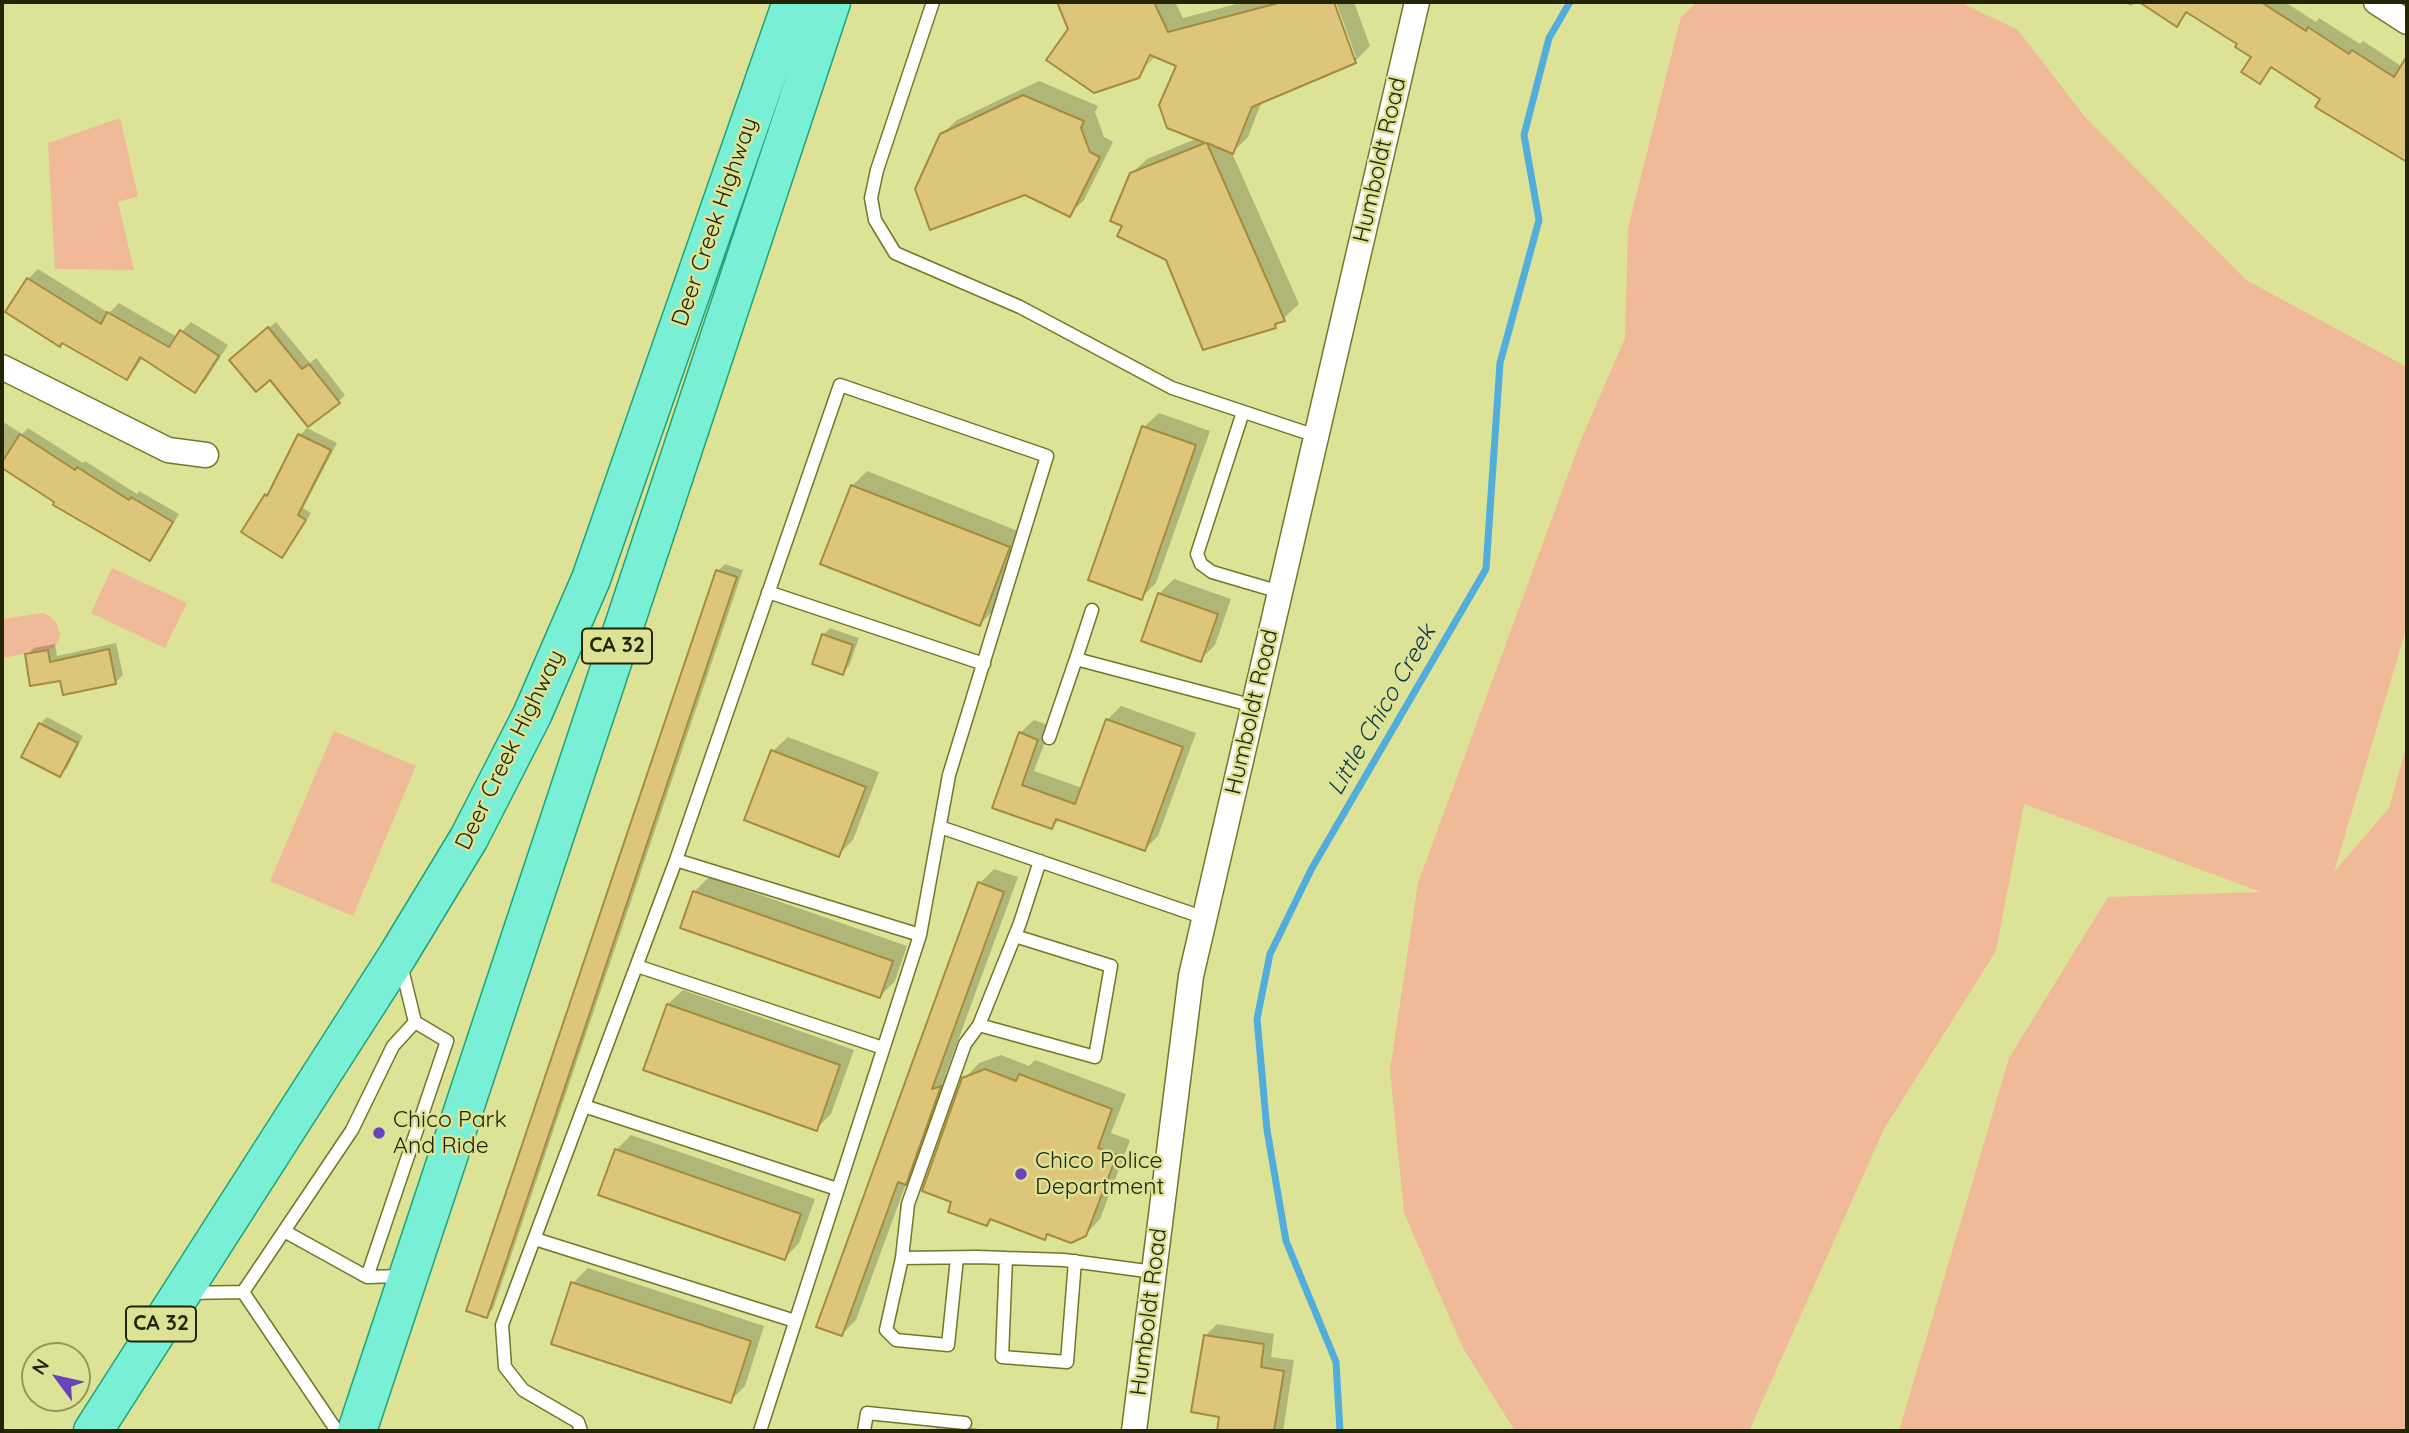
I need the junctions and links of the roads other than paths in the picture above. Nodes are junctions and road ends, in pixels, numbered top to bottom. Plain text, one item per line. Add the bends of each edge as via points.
1 (792, 2) edge
2 (831, 2) edge
3 (933, 2) edge
4 (1417, 2) edge
5 (2376, 2) edge
6 (2407, 22) edge
7 (2, 367) edge
8 (1243, 412) junction
9 (1316, 436) junction
10 (206, 454) dead end
11 (768, 592) junction
12 (1280, 592) junction
13 (1092, 610) dead end
14 (1076, 659) junction
15 (984, 664) junction
16 (1254, 706) junction
17 (1049, 738) dead end
18 (940, 827) junction
19 (676, 860) junction
20 (1040, 862) junction
21 (1205, 918) junction
22 (920, 935) junction
23 (1015, 936) junction
24 (398, 955) junction
25 (636, 966) junction
26 (415, 1022) junction
27 (979, 1025) junction
28 (883, 1048) junction
29 (584, 1106) junction
30 (837, 1189) junction
31 (284, 1231) junction
32 (535, 1239) junction
33 (902, 1258) junction
34 (957, 1258) junction
35 (1006, 1258) junction
36 (1075, 1261) junction
37 (1154, 1272) junction
38 (407, 1276) junction
39 (367, 1277) junction
40 (243, 1292) junction
41 (181, 1294) junction
42 (795, 1321) junction
43 (965, 1423) dead end
44 (93, 1431) edge
45 (337, 1431) edge
46 (357, 1431) edge
47 (581, 1431) edge
48 (760, 1431) edge
49 (864, 1431) edge
50 (1134, 1431) edge

1 - 24 main road, Deer Creek Highway / CA 32 via 591,579 532,715 469,838
2 - 38 main road, Deer Creek Highway / CA 32
3 - 8 lane via 871,198 875,220 895,253 1020,307 1172,388
4 - 9 street, Humboldt Road
5 - 6 street
7 - 10 street via 168,450
8 - 9 lane
8 - 12 lane via 1197,554 1212,572
9 - 12 street, Humboldt Road
11 - 15 lane
11 - 15 lane via 840,385 1047,456
11 - 19 lane
12 - 16 street, Humboldt Road
13 - 14 lane
14 - 16 lane
14 - 17 lane
15 - 18 lane via 949,775
16 - 21 street, Humboldt Road
18 - 20 lane
18 - 22 lane
19 - 22 lane
19 - 25 lane
20 - 21 lane
20 - 23 lane
21 - 37 street, Humboldt Road via 1191,976
22 - 28 lane
23 - 27 lane
23 - 27 lane via 1111,966 1095,1056
24 - 26 lane
24 - 41 main road, Deer Creek Highway / CA 32
25 - 28 lane
25 - 29 lane
26 - 31 lane via 393,1046 352,1130
26 - 39 lane via 447,1041
27 - 33 lane via 965,1044 908,1203
28 - 30 lane
29 - 30 lane
29 - 32 lane
30 - 42 lane
31 - 39 lane
31 - 40 lane
32 - 42 lane
32 - 47 lane via 502,1325 505,1367 523,1390 578,1422
33 - 34 lane
33 - 34 lane via 886,1330 896,1340 948,1345
34 - 35 lane
35 - 36 lane
35 - 36 lane via 1002,1357 1067,1362
36 - 37 lane
37 - 50 street, Humboldt Road
38 - 39 lane
38 - 46 main road, Deer Creek Highway / CA 32
40 - 41 lane
40 - 45 lane
41 - 44 main road, Deer Creek Highway / CA 32
42 - 48 lane
43 - 49 lane via 867,1413

